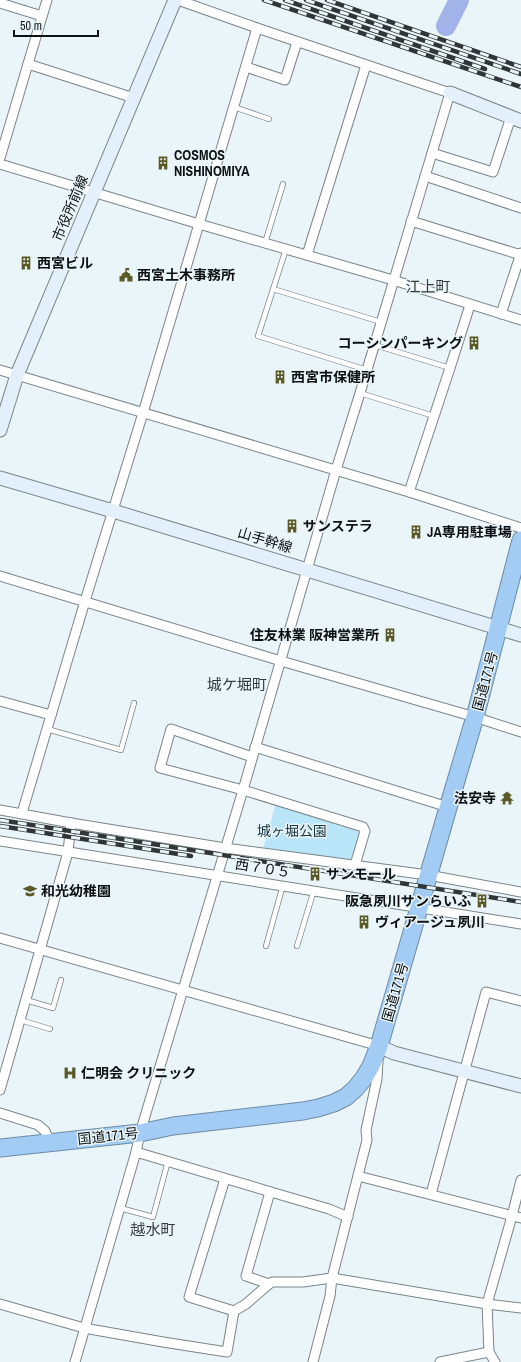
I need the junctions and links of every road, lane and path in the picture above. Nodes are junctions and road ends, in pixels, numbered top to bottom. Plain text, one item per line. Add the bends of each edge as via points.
1 (47, 0) edge
2 (177, 0) edge
3 (0, 3) edge
4 (42, 16) junction
5 (257, 28) junction
6 (298, 42) junction
7 (28, 64) junction
8 (366, 65) junction
9 (246, 67) junction
10 (450, 93) junction
11 (134, 98) junction
12 (234, 107) junction
13 (269, 119) dead end
14 (516, 119) edge
15 (432, 153) junction
16 (0, 158) edge
17 (0, 164) edge
18 (425, 176) junction
19 (283, 184) dead end
20 (94, 192) junction
21 (521, 208) edge
22 (412, 221) junction
23 (199, 224) junction
24 (265, 243) junction
25 (286, 249) junction
26 (521, 254) edge
27 (307, 255) junction
28 (393, 280) junction
29 (273, 288) junction
30 (470, 305) junction
31 (501, 314) junction
32 (521, 320) edge
33 (381, 322) junction
34 (375, 345) junction
35 (450, 368) junction
36 (0, 370) edge
37 (367, 370) junction
38 (17, 375) junction
39 (360, 393) junction
40 (143, 413) junction
41 (434, 416) junction
42 (0, 430) edge
43 (336, 470) junction
44 (0, 478) edge
45 (409, 492) junction
46 (113, 511) junction
47 (521, 528) edge
48 (521, 540) edge
49 (307, 570) junction
50 (0, 576) edge
51 (85, 601) junction
52 (499, 628) junction
53 (521, 635) edge
54 (281, 661) junction
55 (0, 701) edge
56 (134, 703) dead end
57 (51, 715) junction
58 (475, 717) junction
59 (47, 729) junction
60 (521, 732) edge
61 (255, 748) junction
62 (252, 757) junction
63 (243, 790) junction
64 (448, 807) junction
65 (0, 810) edge
66 (22, 813) junction
67 (71, 823) junction
68 (0, 841) edge
69 (225, 848) junction
70 (68, 852) junction
71 (355, 865) junction
72 (217, 874) junction
73 (428, 875) junction
74 (283, 885) junction
75 (314, 890) junction
76 (521, 892) edge
77 (419, 907) junction
78 (521, 924) edge
79 (0, 938) edge
80 (266, 946) dead end
81 (297, 946) dead end
82 (40, 950) junction
83 (61, 980) dead end
84 (183, 990) junction
85 (26, 1000) junction
86 (521, 1001) edge
87 (20, 1020) junction
88 (50, 1029) dead end
89 (379, 1046) junction
90 (464, 1071) junction
91 (521, 1086) edge
92 (0, 1090) edge
93 (0, 1113) edge
94 (140, 1133) junction
95 (50, 1142) junction
96 (0, 1148) edge
97 (136, 1152) junction
98 (168, 1161) junction
99 (358, 1176) junction
100 (225, 1178) junction
101 (521, 1180) edge
102 (270, 1192) junction
103 (431, 1194) junction
104 (120, 1208) junction
105 (348, 1217) junction
106 (517, 1217) edge
107 (332, 1278) junction
108 (269, 1284) junction
109 (0, 1304) edge
110 (487, 1304) junction
111 (521, 1308) edge
112 (234, 1311) junction
113 (84, 1328) junction
114 (489, 1352) junction
115 (75, 1362) edge
116 (312, 1362) edge
117 (440, 1362) edge
118 (495, 1362) edge

1 - 4 street
2 - 5 street
2 - 11 street, 市役所前線
3 - 4 street
4 - 7 street
5 - 6 street
5 - 9 street
6 - 8 street
6 - 9 street via 285,80
7 - 11 street
7 - 16 street
8 - 10 street
8 - 27 street
9 - 12 street
10 - 14 street
10 - 15 street
11 - 20 street, 市役所前線
12 - 13 lane
12 - 23 street
14 - 15 street via 493,172
15 - 18 street
17 - 20 street
18 - 21 street
18 - 22 street
19 - 24 lane
20 - 23 street
20 - 38 street, 市役所前線
22 - 26 street
22 - 28 street
23 - 24 street
23 - 40 street
24 - 25 street
25 - 27 street
25 - 29 lane
26 - 31 street
27 - 28 street
28 - 30 street
28 - 33 street
29 - 33 lane
29 - 37 lane via 258,336
30 - 31 street
30 - 35 street
31 - 32 street
33 - 34 street
34 - 35 lane
34 - 37 street
35 - 41 street
36 - 38 street
37 - 39 street
38 - 40 street
38 - 42 street, 市役所前線
39 - 41 lane
39 - 43 street
40 - 43 street
40 - 46 street
41 - 45 street
43 - 45 street
43 - 49 street
44 - 46 street, 山手幹線
45 - 47 street
46 - 49 street, 山手幹線
46 - 51 street
48 - 52 highway, 国道171号
49 - 52 street, 山手幹線
49 - 54 street
50 - 51 street
51 - 54 street
51 - 57 street
52 - 53 street, 山手幹線
52 - 58 highway, 国道171号
54 - 58 street
54 - 61 street
55 - 57 street
56 - 59 lane via 121,750
57 - 59 street
58 - 60 street
58 - 64 highway, 国道171号
59 - 66 street
61 - 62 street
61 - 64 street
62 - 63 street
62 - 63 street via 171,729 160,768
63 - 69 street
63 - 71 street via 363,827 365,831
64 - 73 highway, 国道171号
65 - 66 street
66 - 67 street
67 - 69 street
67 - 70 street
68 - 70 street, 西７０５
69 - 71 street
69 - 72 street
70 - 72 street, 西７０５
70 - 82 street
71 - 73 street
72 - 74 street, 西７０５
72 - 84 street
73 - 76 street
73 - 77 highway, 国道171号
74 - 75 street, 西７０５
74 - 80 lane
75 - 77 street, 西７０５
75 - 81 lane
77 - 78 street, 西７０５
77 - 89 highway, 国道171号
79 - 82 street
82 - 84 street
82 - 85 street
83 - 85 lane via 53,1008
84 - 89 street
84 - 94 street
85 - 87 street
86 - 90 street via 486,992
87 - 88 lane
87 - 92 street
89 - 90 street via 394,1053
89 - 94 highway, 国道171号 via 364,1078 346,1097 334,1102 303,1111 173,1126
89 - 99 street via 377,1079
90 - 91 street
90 - 103 street
93 - 95 street via 38,1125 45,1131
94 - 95 highway, 国道171号
94 - 97 street
95 - 96 highway, 国道171号
97 - 98 street
97 - 104 street
98 - 100 street
98 - 104 lane via 152,1216
99 - 103 street
99 - 105 street
100 - 102 street
100 - 112 street via 189,1297
101 - 106 street
102 - 105 street
102 - 108 street via 246,1276
103 - 106 street
104 - 113 street
105 - 107 street
106 - 110 street
107 - 108 street
107 - 110 street
107 - 116 street via 330,1296
108 - 112 street
109 - 113 street
110 - 111 street
110 - 114 street
112 - 113 street via 227,1352
113 - 115 street
114 - 117 street
114 - 118 street

